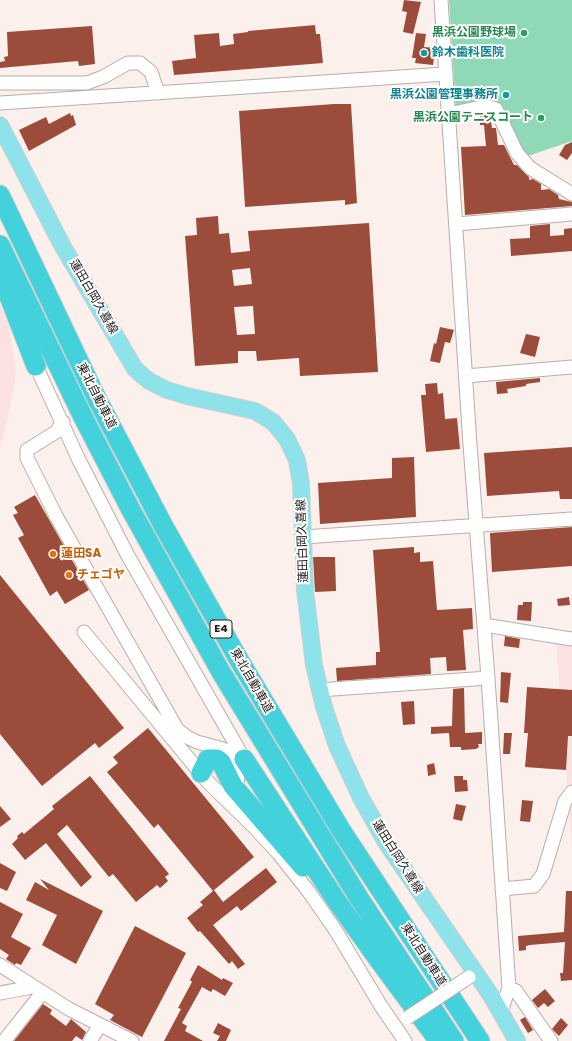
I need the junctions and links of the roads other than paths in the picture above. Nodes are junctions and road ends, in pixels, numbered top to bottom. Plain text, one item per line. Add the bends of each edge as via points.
1 (441, 0) edge
2 (446, 74) junction
3 (0, 83) edge
4 (158, 93) junction
5 (0, 103) edge
6 (448, 114) junction
7 (0, 125) edge
8 (572, 194) edge
9 (0, 195) edge
10 (572, 214) edge
11 (457, 224) junction
12 (0, 245) edge
13 (0, 273) edge
14 (36, 366) joint
15 (572, 367) edge
16 (466, 376) junction
17 (63, 422) junction
18 (572, 519) edge
19 (476, 525) junction
20 (303, 537) junction
21 (484, 625) junction
22 (84, 632) dead end
23 (572, 639) edge
24 (488, 678) junction
25 (319, 690) junction
26 (223, 749) junction
27 (244, 759) junction
28 (201, 773) junction
29 (238, 792) junction
30 (572, 792) edge
31 (502, 889) junction
32 (336, 900) junction
33 (0, 965) edge
34 (472, 974) junction
35 (509, 988) junction
36 (37, 990) junction
37 (0, 993) edge
38 (501, 1011) junction
39 (100, 1025) junction
40 (395, 1026) junction
41 (4, 1041) edge
42 (90, 1041) edge
43 (132, 1041) edge
44 (405, 1041) edge
45 (439, 1041) edge
46 (454, 1041) edge
47 (480, 1041) edge
48 (517, 1041) edge
49 (551, 1041) edge

1 - 2 street
2 - 4 street
2 - 6 street
3 - 4 street via 88,83 128,63 140,63 151,72
4 - 5 street
6 - 8 street via 486,106 496,109 517,153 530,168
6 - 11 street
7 - 20 main road, 蓮田白岡久喜線 via 62,245 135,369 149,381 167,390 255,411 273,422 287,439 297,460 301,484
9 - 47 highway, 東北自動車道 / E4 via 96,397 164,527 239,660 341,830
10 - 11 street
11 - 16 street
12 - 46 highway, 東北自動車道 / E4 via 83,417 221,672 359,898
13 - 14 highway
14 - 17 street
15 - 16 street
16 - 19 street
17 - 26 street via 52,435 27,450 27,458 106,605 177,729 197,742
17 - 27 street via 78,458 127,554
18 - 19 street
19 - 20 street
19 - 21 street
20 - 25 main road, 蓮田白岡久喜線 via 307,614
21 - 23 street
21 - 24 street
22 - 28 street
24 - 25 street
24 - 31 street
25 - 34 main road, 蓮田白岡久喜線 via 337,746 361,798 404,870
26 - 27 street
26 - 29 street via 237,771
27 - 32 highway
28 - 29 highway via 207,760 219,760
28 - 40 street via 279,854 309,892
29 - 32 highway
30 - 31 street via 565,801 543,874 534,886
31 - 35 street
32 - 45 highway
33 - 36 street
34 - 38 main road, 蓮田白岡久喜線
34 - 40 street, bridge
35 - 38 street
35 - 49 street via 521,997
36 - 37 street
36 - 39 street
36 - 41 street
38 - 48 main road, 蓮田白岡久喜線
39 - 42 street
39 - 43 street
40 - 44 street

